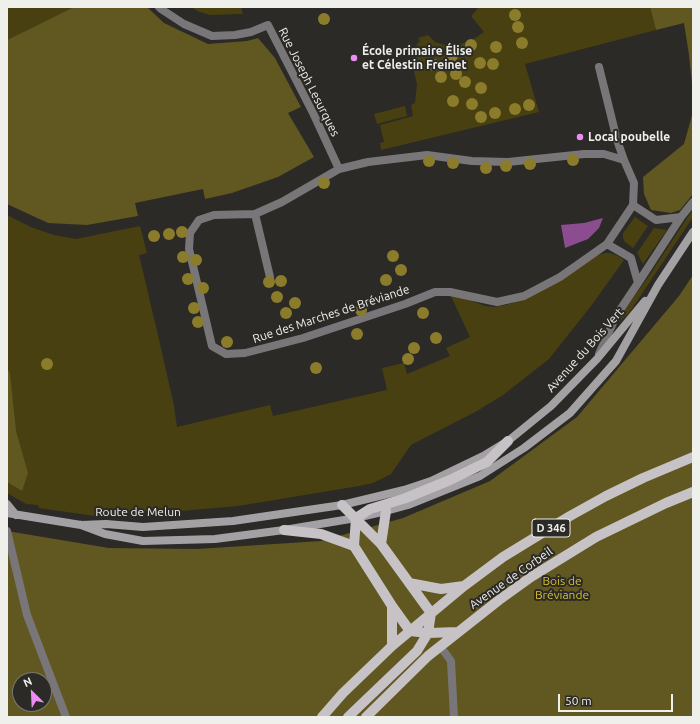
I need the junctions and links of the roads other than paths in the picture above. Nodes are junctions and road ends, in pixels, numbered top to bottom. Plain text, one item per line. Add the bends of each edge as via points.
1 (159, 7) edge
2 (598, 67) dead end
3 (624, 160) junction
4 (339, 169) junction
5 (693, 202) edge
6 (633, 205) junction
7 (255, 214) junction
8 (681, 217) junction
9 (693, 232) edge
10 (607, 244) junction
11 (270, 277) dead end
12 (638, 283) junction
13 (658, 285) junction
14 (597, 359) junction
15 (508, 441) junction
16 (693, 457) edge
17 (693, 492) edge
18 (7, 504) edge
19 (347, 504) junction
20 (386, 512) junction
21 (7, 513) edge
22 (16, 515) junction
23 (356, 518) junction
24 (81, 525) junction
25 (284, 530) junction
26 (7, 532) edge
27 (381, 544) junction
28 (354, 546) junction
29 (409, 583) junction
30 (464, 586) junction
31 (392, 606) junction
32 (431, 614) junction
33 (410, 631) junction
34 (458, 632) junction
35 (428, 633) junction
36 (392, 646) junction
37 (440, 646) junction
38 (66, 717) edge
39 (322, 717) edge
40 (348, 717) edge
41 (366, 717) edge
42 (454, 717) edge

1 - 4 street, Rue Joseph Lesurques via 184,24 212,36 235,35 268,25
2 - 3 street
3 - 4 street, Rue des Marches de Bréviande via 604,154 508,162 472,161 427,155 368,162
3 - 6 street via 634,183
4 - 7 street, Rue des Marches de Bréviande via 282,202
5 - 8 street
6 - 8 street via 656,220
6 - 10 street, Rue des Marches de Bréviande
7 - 10 street, Rue des Marches de Bréviande via 214,215 199,220 190,233 189,249 212,346 226,354 245,354 303,338 435,292 450,292 497,302 524,296 560,277
7 - 11 street
8 - 12 street
9 - 13 street, Avenue du Bois Vert
10 - 12 street via 631,258
12 - 14 street via 616,316
13 - 14 street, Avenue du Bois Vert
13 - 20 street, Avenue du Bois Vert via 616,361 570,413 524,448 480,476
14 - 15 street, Avenue du Bois Vert via 551,406
15 - 19 street, Avenue du Bois Vert via 431,481
15 - 23 main road via 487,462 406,498 370,509
16 - 30 main road, D 346 via 643,478 570,516 503,557
17 - 34 main road, Avenue de Corbeil / D 346 via 596,537 531,577
18 - 22 street
19 - 23 main road
19 - 24 street, Route de Melun via 233,521 143,527
20 - 23 street, Avenue du Bois Vert
20 - 27 main road
21 - 22 street
22 - 24 street
23 - 25 street, Route de Melun
23 - 27 main road
23 - 28 main road
24 - 25 street, Route de Melun via 105,534 143,541 215,539
25 - 28 main road via 321,534
26 - 38 street via 27,615
27 - 29 main road
28 - 31 main road
29 - 30 main road via 441,589
29 - 32 main road
30 - 32 main road, D 346
31 - 33 main road
31 - 36 main road
32 - 33 main road, D 346
32 - 35 main road
33 - 35 main road
33 - 36 main road, D 346
34 - 35 main road
34 - 37 main road, Avenue de Corbeil / D 346
35 - 40 main road via 417,651
36 - 39 main road, D 346
37 - 41 main road, Avenue de Corbeil / D 346
37 - 42 street via 451,661

